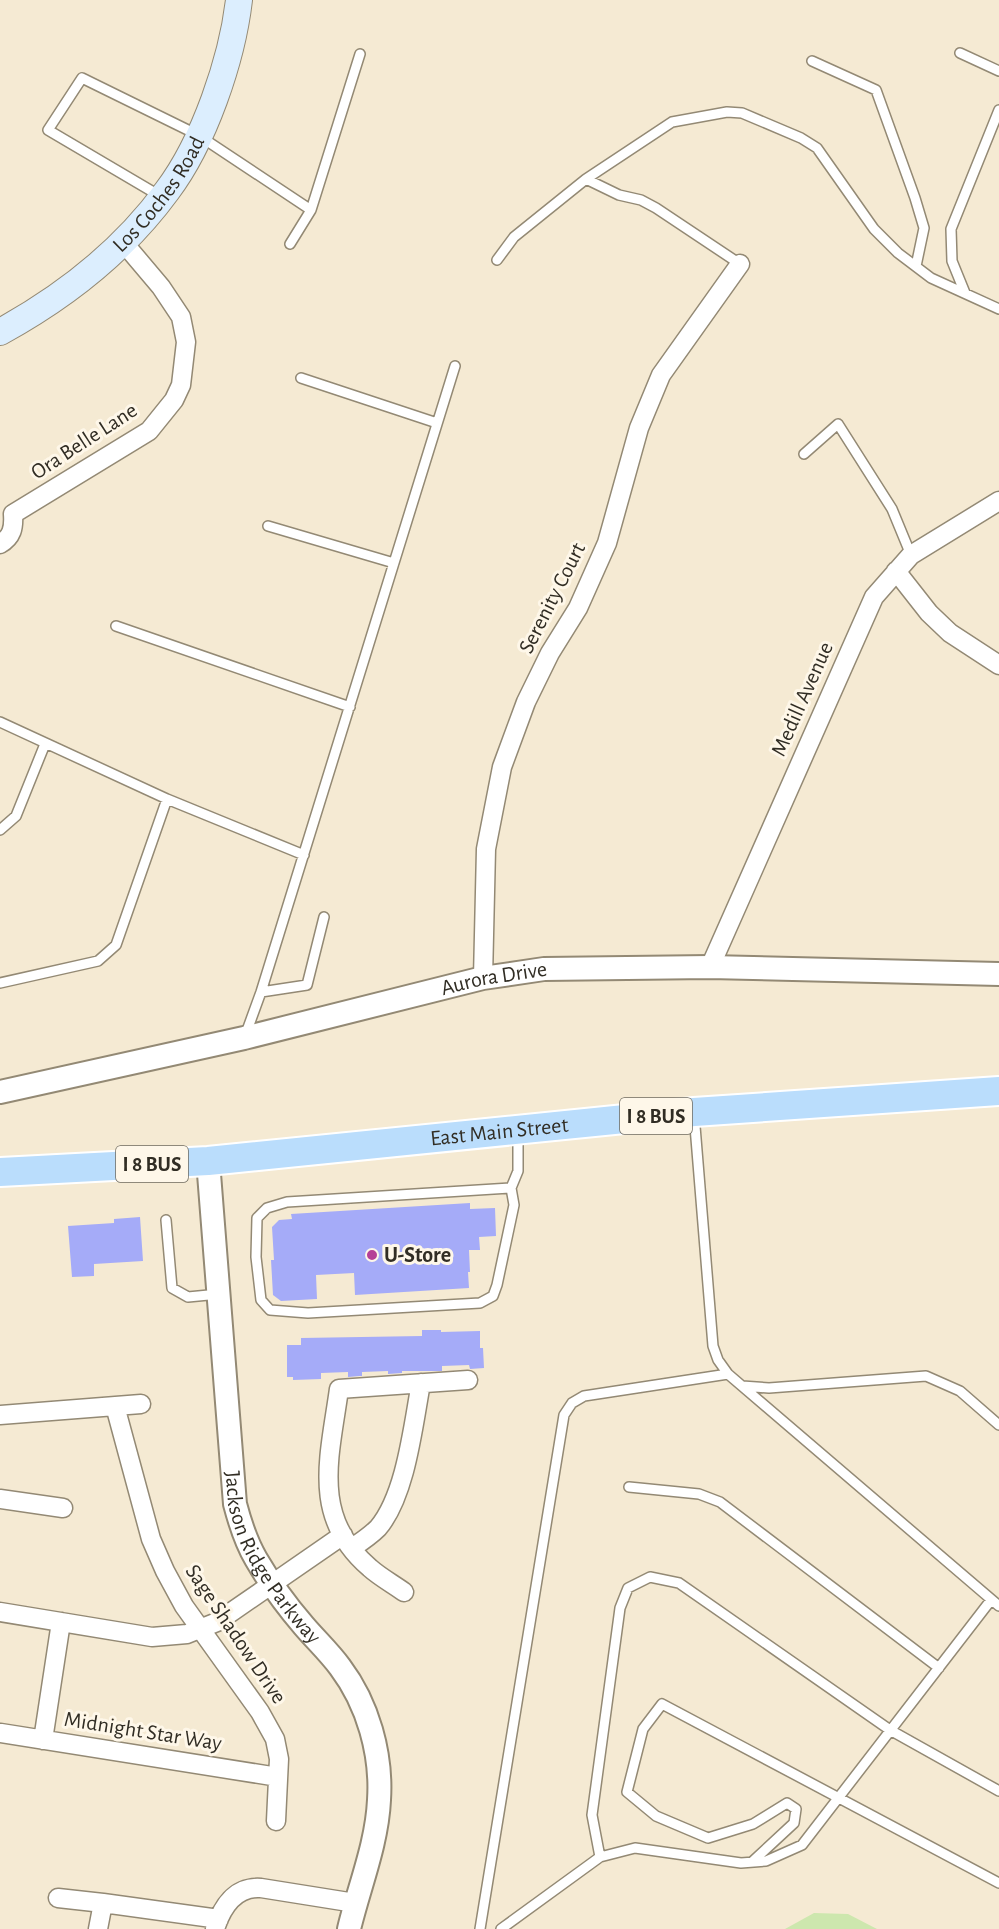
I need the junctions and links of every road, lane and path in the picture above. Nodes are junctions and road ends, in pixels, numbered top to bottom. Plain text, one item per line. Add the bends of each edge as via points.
1 (239, 0) edge
2 (960, 53) dead end
3 (360, 54) dead end
4 (812, 61) dead end
5 (999, 71) edge
6 (999, 110) edge
7 (198, 135) junction
8 (586, 179) junction
9 (162, 197) junction
10 (311, 210) junction
11 (123, 242) junction
12 (290, 244) dead end
13 (497, 260) dead end
14 (740, 264) joint
15 (915, 266) junction
16 (965, 293) junction
17 (999, 309) edge
18 (0, 332) edge
19 (455, 366) dead end
20 (301, 378) dead end
21 (437, 423) junction
22 (804, 454) dead end
23 (999, 501) edge
24 (7, 510) edge
25 (268, 526) dead end
26 (0, 544) edge
27 (911, 555) junction
28 (394, 563) junction
29 (896, 571) junction
30 (116, 626) dead end
31 (999, 665) edge
32 (350, 707) junction
33 (0, 722) edge
34 (45, 744) junction
35 (166, 799) junction
36 (0, 830) edge
37 (304, 855) junction
38 (324, 917) dead end
39 (710, 967) junction
40 (999, 974) edge
41 (483, 978) junction
42 (0, 983) edge
43 (261, 992) junction
44 (244, 1038) junction
45 (999, 1091) edge
46 (0, 1092) edge
47 (694, 1112) junction
48 (518, 1130) junction
49 (207, 1161) junction
50 (0, 1172) edge
51 (511, 1188) junction
52 (166, 1220) dead end
53 (219, 1294) junction
54 (728, 1374) junction
55 (468, 1380) dead end
56 (422, 1383) junction
57 (742, 1386) junction
58 (141, 1404) dead end
59 (115, 1407) junction
60 (0, 1415) edge
61 (999, 1425) edge
62 (629, 1487) dead end
63 (0, 1498) edge
64 (63, 1508) dead end
65 (347, 1542) junction
66 (271, 1583) junction
67 (404, 1592) dead end
68 (995, 1603) edge
69 (0, 1612) edge
70 (61, 1622) junction
71 (201, 1630) junction
72 (939, 1668) junction
73 (890, 1730) junction
74 (1, 1733) edge
75 (43, 1740) junction
76 (278, 1777) junction
77 (999, 1791) edge
78 (838, 1797) junction
79 (276, 1821) dead end
80 (600, 1857) junction
81 (752, 1862) junction
82 (999, 1883) edge
83 (58, 1898) dead end
84 (102, 1903) junction
85 (355, 1903) junction
86 (217, 1924) edge
87 (98, 1929) edge
88 (349, 1929) edge
89 (480, 1929) edge
90 (501, 1929) edge

1 - 7 main road, Los Coches Road via 220,85
2 - 5 lane
3 - 10 lane
4 - 15 lane via 876,90 924,228
6 - 16 lane via 951,229 952,261
7 - 9 main road, Los Coches Road
7 - 9 lane via 82,78 48,130
7 - 10 lane
8 - 13 lane via 514,237
8 - 14 lane via 656,208
8 - 15 lane via 672,122 742,113 817,148 874,230
9 - 11 main road, Los Coches Road
10 - 12 lane
11 - 18 main road, Los Coches Road via 83,278
11 - 24 street, Ora Belle Lane via 181,317 186,342 181,385 149,431
14 - 41 street, Serenity Court via 661,375 639,428 608,543 578,608 526,702 502,767 486,849
15 - 16 lane
16 - 17 lane
19 - 21 lane
20 - 21 lane
21 - 28 lane
22 - 27 lane via 838,424 892,509
23 - 27 street, Medill Avenue
24 - 26 street, Ora Belle Lane via 14,526
25 - 28 lane
27 - 29 street, Medill Avenue
28 - 32 lane
29 - 31 street via 950,633
29 - 39 street, Medill Avenue via 874,597
30 - 32 lane
32 - 37 lane
33 - 34 lane
34 - 35 lane
34 - 36 lane via 16,816
35 - 37 lane
35 - 42 lane via 116,945 98,961
37 - 43 lane
38 - 43 lane via 307,985
39 - 40 street, Aurora Drive
39 - 41 street, Aurora Drive via 544,969
41 - 44 street, Aurora Drive
43 - 44 lane
44 - 46 street, Aurora Drive
45 - 47 main road, East Main Street / I 8 BUS
47 - 48 main road, East Main Street / I 8 BUS
47 - 54 lane via 713,1346
48 - 49 main road, East Main Street / I 8 BUS
48 - 51 lane via 518,1171
49 - 50 main road, East Main Street / I 8 BUS
49 - 53 street, Jackson Ridge Parkway
51 - 51 lane via 287,1203 267,1208 258,1218 256,1257 261,1300 270,1310 308,1313 480,1303 493,1296 497,1285 514,1205
52 - 53 lane via 172,1288 188,1297
53 - 66 street, Jackson Ridge Parkway via 235,1504 254,1557
54 - 57 lane
54 - 89 lane via 584,1396 572,1403 564,1415
55 - 56 street
56 - 65 street via 397,1492 379,1527
56 - 65 street via 339,1389 328,1489 335,1521
57 - 61 lane via 769,1388 926,1376 960,1391
57 - 68 lane
58 - 59 street
59 - 60 street
59 - 71 street, Sage Shadow Drive via 151,1539 174,1588
62 - 72 lane via 699,1494 720,1502
63 - 64 street
65 - 66 street
65 - 67 street via 371,1569
66 - 71 street
66 - 85 street, Jackson Ridge Parkway via 340,1667 355,1690 372,1734 379,1802 366,1870
68 - 72 lane
69 - 70 street
70 - 71 street via 152,1637
70 - 75 street
71 - 76 street, Sage Shadow Drive via 270,1727 278,1748
72 - 73 lane
73 - 77 lane
73 - 78 lane
73 - 80 lane via 679,1583 650,1576 628,1587 620,1608 592,1815
74 - 75 street, Midnight Star Way
75 - 76 street, Midnight Star Way
76 - 79 street, Sage Shadow Drive
78 - 81 lane via 802,1845 766,1861
78 - 81 lane via 662,1704 643,1729 627,1792 656,1816 708,1838 753,1824 787,1803 796,1809 794,1823
78 - 82 lane
80 - 81 lane via 635,1848
80 - 90 lane
83 - 84 street
84 - 86 street
84 - 87 street
85 - 86 street via 250,1888 227,1903
85 - 88 street, Jackson Ridge Parkway

